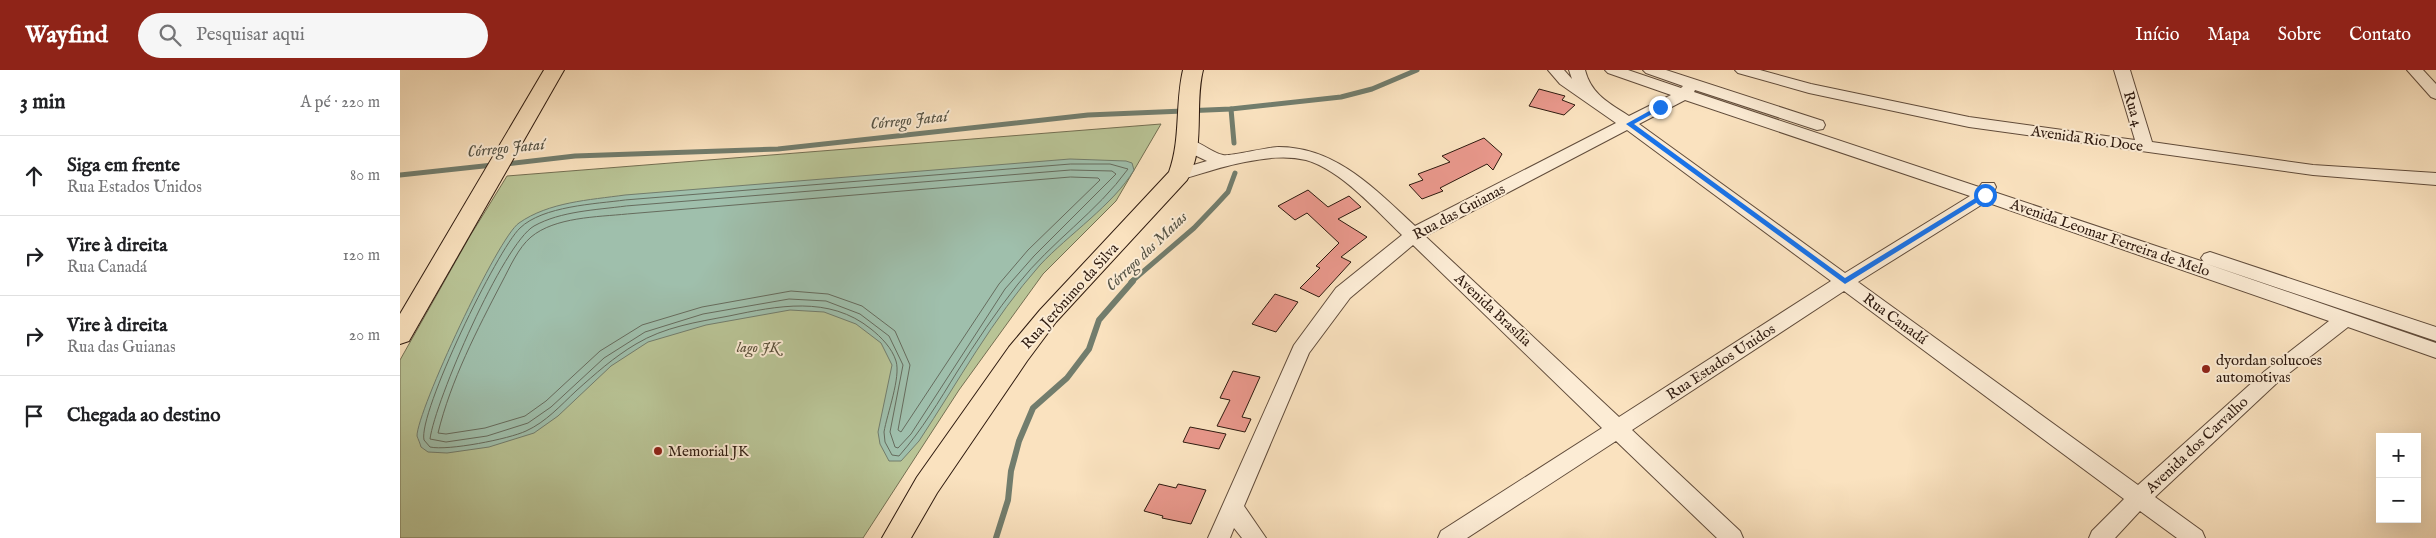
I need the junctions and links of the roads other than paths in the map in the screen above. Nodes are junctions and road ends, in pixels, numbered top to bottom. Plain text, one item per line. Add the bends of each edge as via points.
1 (554, 70) edge
2 (1193, 70) edge
3 (1556, 70) edge
4 (1578, 70) edge
5 (1613, 70) edge
6 (1651, 70) edge
7 (1743, 70) edge
8 (2122, 70) edge
9 (2415, 70) edge
10 (1688, 89) junction
11 (2436, 94) edge
12 (1595, 100) junction
13 (1629, 124) junction
14 (1187, 134) junction
15 (2145, 147) junction
16 (1221, 162) junction
17 (1179, 175) junction
18 (2436, 179) edge
19 (1987, 190) junction
20 (1413, 235) junction
21 (1845, 282) junction
22 (2345, 319) junction
23 (2436, 334) edge
24 (400, 335) edge
25 (2436, 351) edge
26 (1618, 428) junction
27 (2138, 499) junction
28 (1232, 508) junction
29 (896, 538) edge
30 (1219, 538) edge
31 (1255, 538) edge
32 (1449, 538) edge
33 (1732, 538) edge
34 (2100, 538) edge
35 (2194, 538) edge

1 - 24 main road
2 - 14 main road via 1187,94
3 - 12 street, Rua Canadá via 1565,81
4 - 12 street, Rua Canadá via 1580,81
5 - 10 street, Avenida Leomar Ferreira de Melo
6 - 10 street, Avenida Leomar Ferreira de Melo
7 - 15 street, Avenida Rio Doce via 1942,117
8 - 15 street, Rua 4
9 - 11 street
10 - 13 street, Rua das Guianas
10 - 19 street, Avenida Leomar Ferreira de Melo
12 - 13 street, Rua Canadá
13 - 20 street, Rua das Guianas
13 - 21 street, Rua Canadá
14 - 16 street
14 - 17 main road
15 - 18 street, Avenida Rio Doce via 2313,170
16 - 17 street, Avenida Brasília
16 - 20 street, Avenida Brasília via 1277,152 1310,156 1332,166 1371,195
17 - 29 main road, Rua Jerônimo da Silva via 1048,316 1018,354 927,485
19 - 21 street, Rua Estados Unidos
19 - 22 street, Avenida Leomar Ferreira de Melo
19 - 23 street, Avenida Leomar Ferreira de Melo
20 - 26 street, Avenida Brasília
20 - 28 street, Rua das Guianas via 1343,293 1301,350
21 - 26 street, Rua Estados Unidos
21 - 27 street, Rua Canadá
22 - 25 street, Avenida Leomar Ferreira de Melo
22 - 27 street, Avenida dos Carvalho via 2272,376
26 - 32 street, Rua Estados Unidos
26 - 33 street, Avenida Brasília
27 - 34 street, Avenida dos Carvalho
27 - 35 street, Rua Canadá
28 - 30 street, Rua das Guianas
28 - 31 street

